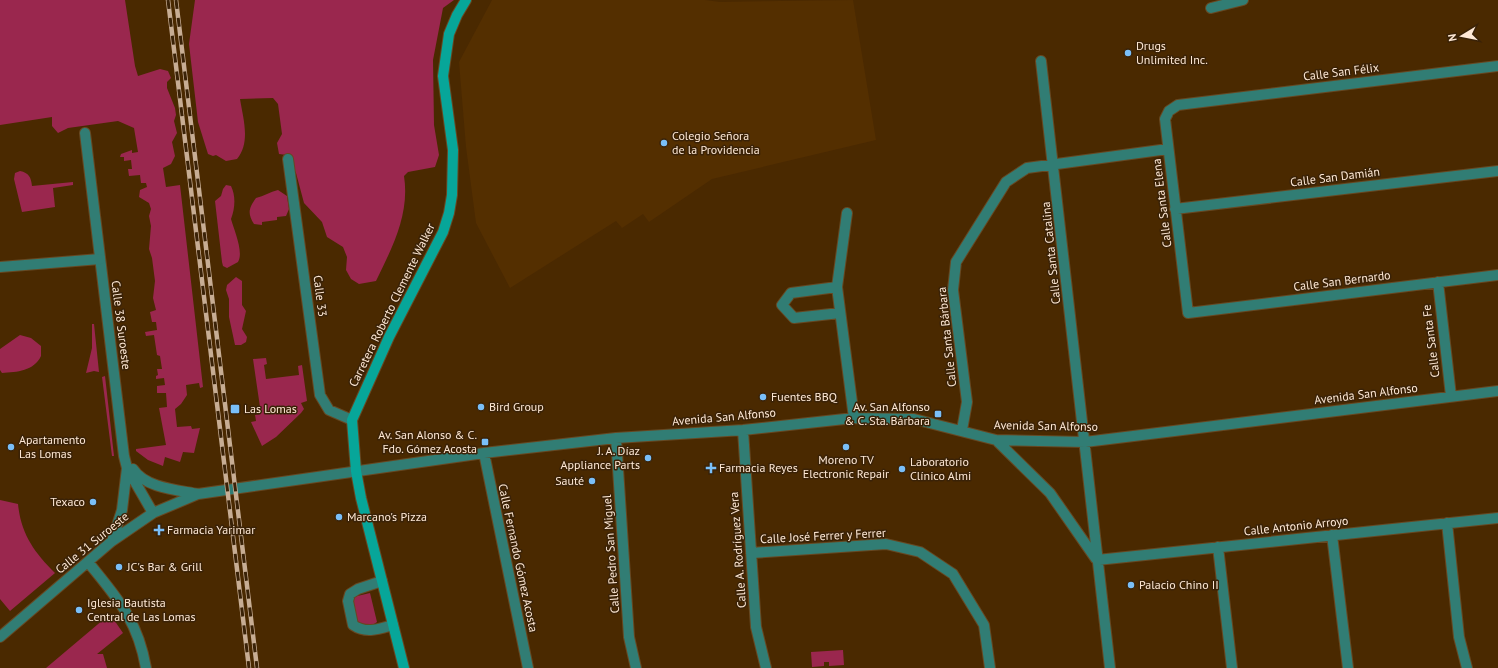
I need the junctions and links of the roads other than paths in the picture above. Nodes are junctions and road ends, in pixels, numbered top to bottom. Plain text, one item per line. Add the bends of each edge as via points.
1 (466, 0) edge
2 (1243, 0) edge
3 (1211, 8) dead end
4 (1041, 61) dead end
5 (1498, 66) edge
6 (1188, 104) joint
7 (85, 133) dead end
8 (1168, 149) junction
9 (288, 159) dead end
10 (1054, 163) junction
11 (1498, 171) edge
12 (1175, 209) junction
13 (847, 213) dead end
14 (100, 259) junction
15 (0, 267) edge
16 (1498, 275) edge
17 (1438, 282) junction
18 (837, 287) junction
19 (1188, 312) joint
20 (840, 313) junction
21 (1498, 391) edge
22 (1451, 396) junction
23 (854, 418) junction
24 (352, 420) junction
25 (742, 430) junction
26 (962, 430) junction
27 (616, 438) junction
28 (996, 440) junction
29 (1085, 442) junction
30 (484, 453) junction
31 (124, 456) junction
32 (127, 468) junction
33 (356, 471) junction
34 (198, 494) junction
35 (153, 512) junction
36 (1498, 518) edge
37 (1447, 523) junction
38 (1332, 535) junction
39 (112, 540) junction
40 (1218, 547) junction
41 (751, 553) junction
42 (1097, 560) junction
43 (88, 562) junction
44 (382, 581) junction
45 (393, 625) junction
46 (0, 637) edge
47 (146, 668) edge
48 (404, 668) edge
49 (528, 668) edge
50 (636, 668) edge
51 (766, 668) edge
52 (990, 668) edge
53 (1110, 668) edge
54 (1232, 668) edge
55 (1348, 668) edge
56 (1467, 668) edge

1 - 24 main road, Carretera Roberto Clemente Walker via 449,34 443,76 453,150 449,212 443,232 389,337
2 - 3 street
4 - 10 street, Calle Santa Catalina
5 - 6 street, Calle San Félix
6 - 8 street, Calle Santa Elena via 1178,105 1169,111 1166,119
7 - 14 street, Calle 38 Suroeste
8 - 10 street, Calle Santa Bárbara
8 - 12 street, Calle Santa Elena
9 - 24 street, Calle 33 via 320,395 329,410
10 - 26 street, Calle Santa Bárbara via 1027,168 1006,182 956,262 953,290 967,402
10 - 29 street, Calle Santa Catalina
11 - 12 street, Calle San Damián
12 - 19 street, Calle Santa Elena
13 - 18 street
14 - 15 street
14 - 31 street, Calle 38 Suroeste
16 - 17 street, Calle San Bernardo
17 - 19 street, Calle San Bernardo
17 - 22 street, Calle Santa Fe
18 - 20 street
18 - 20 street via 791,293 782,305 794,318
20 - 23 street
21 - 22 street, Avenida San Alfonso
22 - 29 street, Avenida San Alfonso
23 - 25 street, Avenida San Alfonso
23 - 26 street, Avenida San Alfonso via 914,419
24 - 33 main road, Carretera Roberto Clemente Walker
25 - 27 street, Avenida San Alfonso
25 - 41 street, Calle A. Rodríguez Vera
26 - 28 street, Avenida San Alfonso
27 - 30 street, Avenida San Alfonso
27 - 50 street, Calle Pedro San Miguel via 629,637
28 - 29 street, Avenida San Alfonso
28 - 42 street via 1050,493
29 - 42 street, Calle Santa Catalina
30 - 33 street, Avenida San Alfonso
30 - 49 street, Calle Fernando Gómez Acosta
31 - 32 street, Calle 38 Suroeste
31 - 34 street via 136,474 144,480
32 - 35 street, Calle 38 Suroeste
32 - 39 street via 122,510
33 - 34 street, Calle 31 Suroeste
33 - 44 main road, Carretera Roberto Clemente Walker
34 - 35 street, Calle 31 Suroeste
35 - 39 street, Calle 31 Suroeste
36 - 37 street, Calle Antonio Arroyo
37 - 38 street, Calle Antonio Arroyo
37 - 56 street via 1459,637
38 - 40 street, Calle Antonio Arroyo
38 - 55 street
39 - 43 street, Calle 31 Suroeste
40 - 42 street, Calle Antonio Arroyo
40 - 54 street
41 - 51 street, Calle A. Rodríguez Vera via 756,627
41 - 52 street, Calle José Ferrer y Ferrer via 886,544 920,552 953,574 984,625
42 - 53 street, Calle Santa Catalina
43 - 46 street, Calle 31 Suroeste
43 - 47 street via 129,615 137,631
44 - 45 main road, Carretera Roberto Clemente Walker
44 - 45 street via 350,594 348,601 353,625 360,630
45 - 48 main road, Carretera Roberto Clemente Walker

